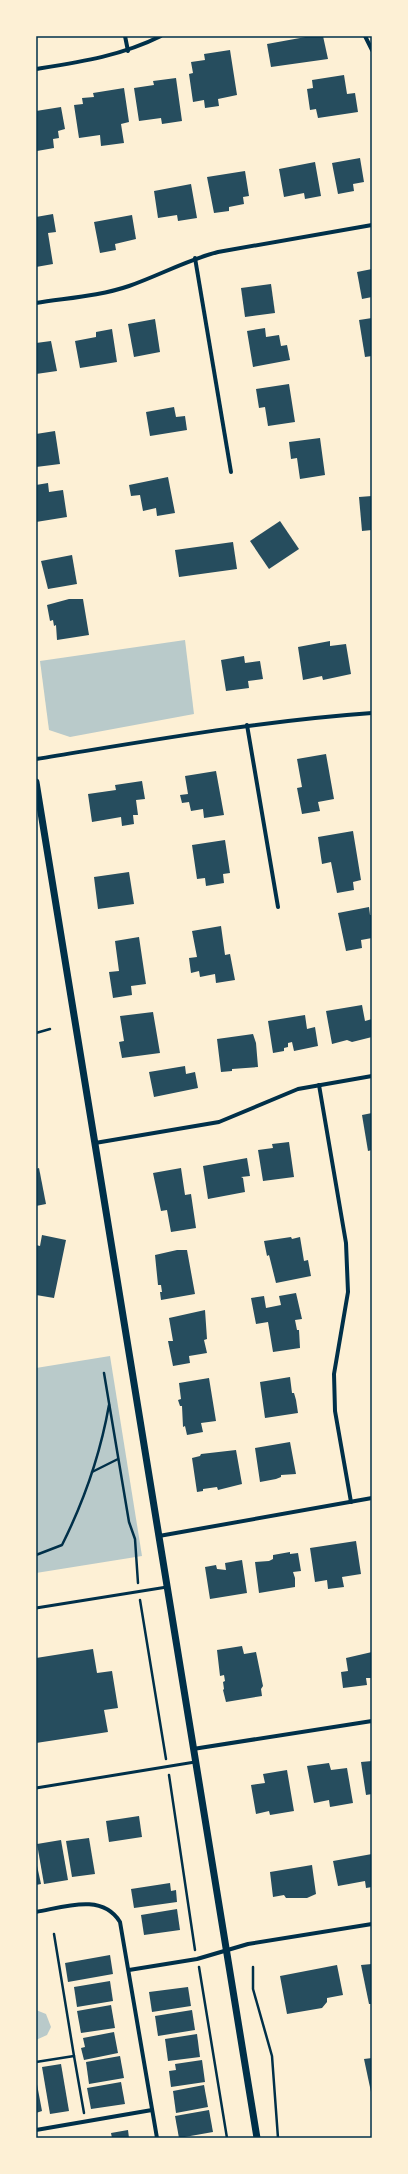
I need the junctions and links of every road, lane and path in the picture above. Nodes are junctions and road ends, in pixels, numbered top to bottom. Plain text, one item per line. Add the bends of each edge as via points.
1 (125, 36) edge
2 (161, 36) edge
3 (365, 36) edge
4 (372, 50) edge
5 (128, 51) junction
6 (36, 69) edge
7 (372, 225) edge
8 (195, 258) junction
9 (36, 303) edge
10 (231, 472) dead end
11 (372, 713) edge
12 (247, 725) junction
13 (36, 759) edge
14 (36, 782) edge
15 (278, 907) dead end
16 (50, 1029) dead end
17 (36, 1033) edge
18 (372, 1076) edge
19 (319, 1085) junction
20 (95, 1143) junction
21 (104, 1373) dead end
22 (109, 1403) junction
23 (118, 1459) junction
24 (92, 1472) junction
25 (372, 1498) edge
26 (351, 1502) junction
27 (159, 1536) junction
28 (36, 1554) edge
29 (167, 1587) junction
30 (139, 1592) junction
31 (36, 1608) edge
32 (372, 1721) edge
33 (193, 1749) junction
34 (195, 1762) junction
35 (168, 1767) junction
36 (36, 1788) edge
37 (36, 1912) edge
38 (372, 1924) edge
39 (54, 1934) dead end
40 (194, 1942) dead end
41 (226, 1951) junction
42 (253, 1967) dead end
43 (129, 1970) junction
44 (200, 1976) dead end
45 (74, 2056) junction
46 (36, 2062) edge
47 (152, 2110) junction
48 (84, 2114) dead end
49 (36, 2130) edge
50 (157, 2138) edge
51 (227, 2138) edge
52 (257, 2138) edge
53 (278, 2138) edge

1 - 5 street
2 - 5 street
3 - 4 street
5 - 6 street via 96,60
7 - 8 street
8 - 9 street via 129,286 108,292
8 - 10 street
11 - 12 street
12 - 13 street
12 - 15 street
14 - 20 street
16 - 17 path
18 - 19 street
19 - 20 street via 298,1089 219,1122
19 - 26 street via 346,1243 348,1292 334,1374 335,1411
20 - 27 street
21 - 22 path
22 - 23 path
22 - 24 path via 104,1437
23 - 24 path
23 - 30 path via 129,1522 135,1539
24 - 28 path via 83,1502 62,1545
25 - 26 street
26 - 27 street
27 - 29 street
29 - 30 lane
29 - 33 street
30 - 31 lane
30 - 35 path
32 - 33 street
33 - 34 street
34 - 35 lane
34 - 41 street
35 - 36 lane
35 - 40 path
37 - 43 street via 93,1903 109,1909 120,1922
38 - 41 street via 248,1944
39 - 45 path
41 - 43 street via 197,1959
41 - 52 street
42 - 53 path via 253,1989 272,2056
43 - 47 street
44 - 51 path
45 - 46 path
45 - 48 path
47 - 49 street
47 - 50 street

